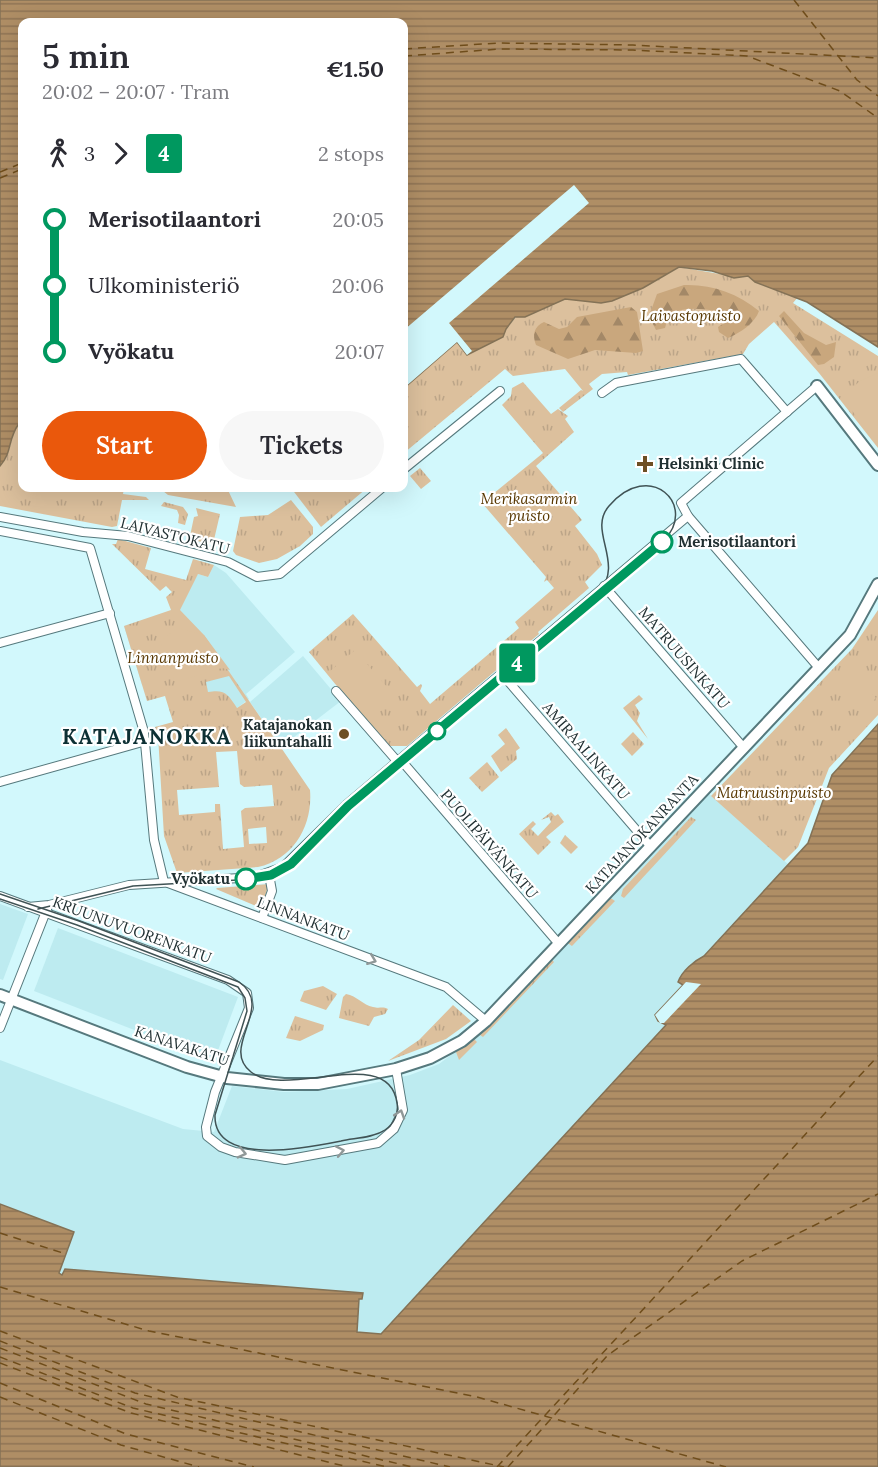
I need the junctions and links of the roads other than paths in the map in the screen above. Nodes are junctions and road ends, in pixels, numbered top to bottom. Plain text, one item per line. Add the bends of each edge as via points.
1 (817, 386) joint
2 (500, 391) dead end
3 (602, 393) dead end
4 (787, 412) junction
5 (878, 465) edge
6 (408, 466) edge
7 (377, 492) edge
8 (688, 516) junction
9 (0, 518) edge
10 (0, 531) edge
11 (878, 584) edge
12 (604, 586) junction
13 (110, 613) junction
14 (0, 643) edge
15 (819, 668) junction
16 (501, 673) junction
17 (336, 691) dead end
18 (146, 741) junction
19 (744, 748) junction
20 (398, 760) junction
21 (0, 782) edge
22 (651, 847) junction
23 (270, 880) dead end
24 (164, 882) junction
25 (0, 896) edge
26 (49, 905) junction
27 (28, 907) junction
28 (45, 914) junction
29 (262, 918) junction
30 (559, 944) junction
31 (0, 995) edge
32 (12, 1000) junction
33 (486, 1021) junction
34 (0, 1028) edge
35 (396, 1069) junction
36 (222, 1077) junction

1 - 4 street
1 - 5 main road
2 - 6 street
3 - 4 street via 616,383 741,359
4 - 8 street via 681,503
7 - 9 street, LAIVASTOKATU via 280,574 257,577 228,562 128,536
8 - 12 street
8 - 15 street
10 - 13 street via 90,548
11 - 15 main road, KATAJANOKANRANTA via 850,635
12 - 16 street
12 - 19 street, MATRUUSINKATU
13 - 14 street
13 - 18 street
15 - 19 main road, KATAJANOKANRANTA
16 - 20 street
16 - 22 street, AMIRAALINKATU
17 - 20 street, PUOLIPÄIVÄNKATU
18 - 21 street
18 - 24 street via 154,840
19 - 22 main road, KATAJANOKANRANTA
20 - 24 street via 277,870 250,877
20 - 30 street, PUOLIPÄIVÄNKATU
22 - 30 main road, KATAJANOKANRANTA
23 - 29 street via 272,891
24 - 26 street, LINNANKATU via 129,885
24 - 29 street, LINNANKATU
25 - 27 street, KRUUNUVUORENKATU
26 - 27 street, LINNANKATU
26 - 28 street
27 - 28 street, KRUUNUVUORENKATU
28 - 32 street
28 - 36 street, KRUUNUVUORENKATU via 78,922 234,982 243,989 249,998 249,1008
29 -> 33 street, LINNANKATU via 446,987
30 - 33 main road, KATAJANOKANRANTA
31 - 32 main road, KANAVAKATU
32 - 34 street
32 - 36 main road, KANAVAKATU
33 - 35 main road, KATAJANOKANRANTA via 448,1049
35 - 36 main road, KANAVAKATU via 302,1084
36 -> 35 street via 208,1115 206,1132 212,1141 236,1152 285,1160 378,1143 394,1130 403,1110

